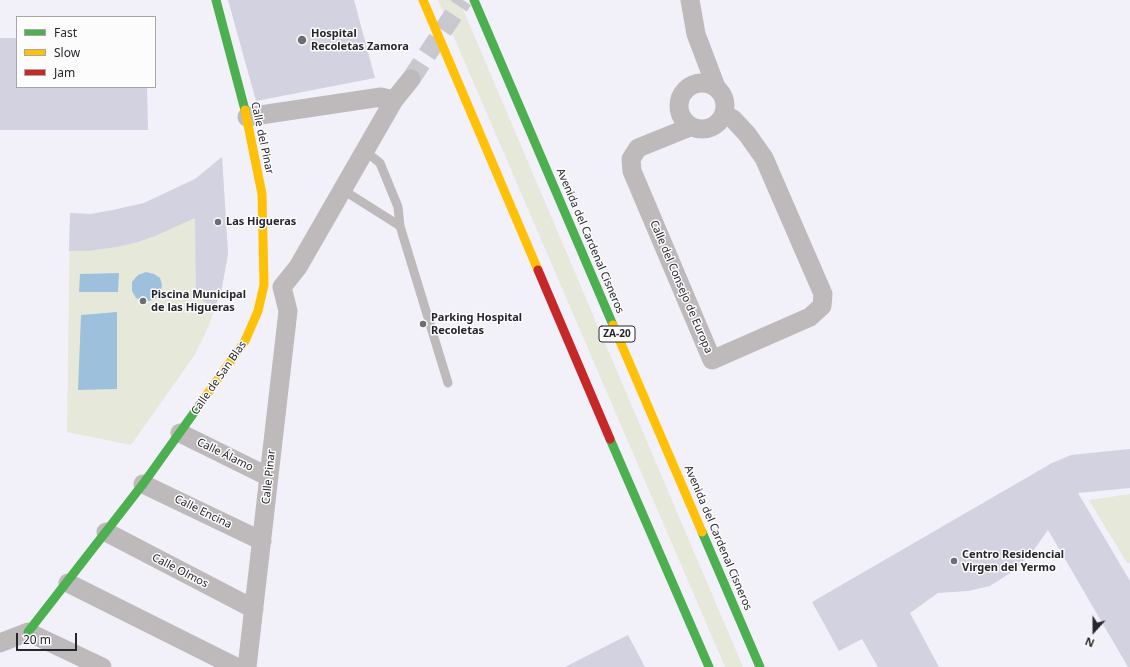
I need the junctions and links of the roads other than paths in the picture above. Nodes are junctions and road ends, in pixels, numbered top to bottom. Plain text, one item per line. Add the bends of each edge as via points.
1 (216, 0) edge
2 (423, 0) edge
3 (474, 0) edge
4 (690, 0) edge
5 (411, 79) tunnel mouth
6 (716, 87) junction
7 (394, 100) junction
8 (724, 114) junction
9 (247, 117) junction
10 (690, 127) junction
11 (365, 151) junction
12 (343, 190) junction
13 (400, 226) junction
14 (273, 286) junction
15 (448, 382) dead end
16 (180, 433) junction
17 (269, 477) junction
18 (143, 484) junction
19 (106, 532) junction
20 (262, 541) junction
21 (68, 583) junction
22 (254, 609) junction
23 (28, 632) junction
24 (0, 643) edge
25 (102, 667) edge
26 (236, 667) edge
27 (247, 667) edge
28 (709, 667) edge
29 (760, 667) edge

1 - 9 main road, Calle del Pinar
2 - 28 main road
3 - 29 main road, Avenida del Cardenal Cisneros / ZA-20
4 - 6 street via 696,34
5 - 7 street, Calle de San Blas
6 - 8 street via 725,99
6 - 10 street via 698,83 689,86 683,92 679,112
7 - 9 street via 381,97
7 - 11 street, Calle de San Blas
8 - 10 street via 723,119 713,128 705,130
8 - 10 street, Calle del Consejo de Europa via 733,119 764,158 823,294 822,306 810,318 712,360 632,171 631,159 638,148
9 - 14 main road, Calle del Pinar via 262,194
11 - 12 street, Calle de San Blas
11 - 13 lane via 380,163 398,207
12 - 13 lane
12 - 14 street, Calle de San Blas via 298,267
13 - 15 lane
14 - 16 main road, Calle de San Blas via 258,311 246,341
14 - 17 street, Calle Pinar via 288,311
16 - 17 street, Calle Álamo
16 - 18 main road, Calle de San Blas
17 - 20 street, Calle Pinar
18 - 19 main road, Calle de San Blas
18 - 20 street, Calle Encina
19 - 21 main road, Calle de San Blas
19 - 22 street, Calle Olmos
20 - 22 street, Calle Pinar
21 - 23 main road, Calle de San Blas
21 - 26 street
22 - 27 street, Calle Pinar
23 - 24 street
23 - 25 street

